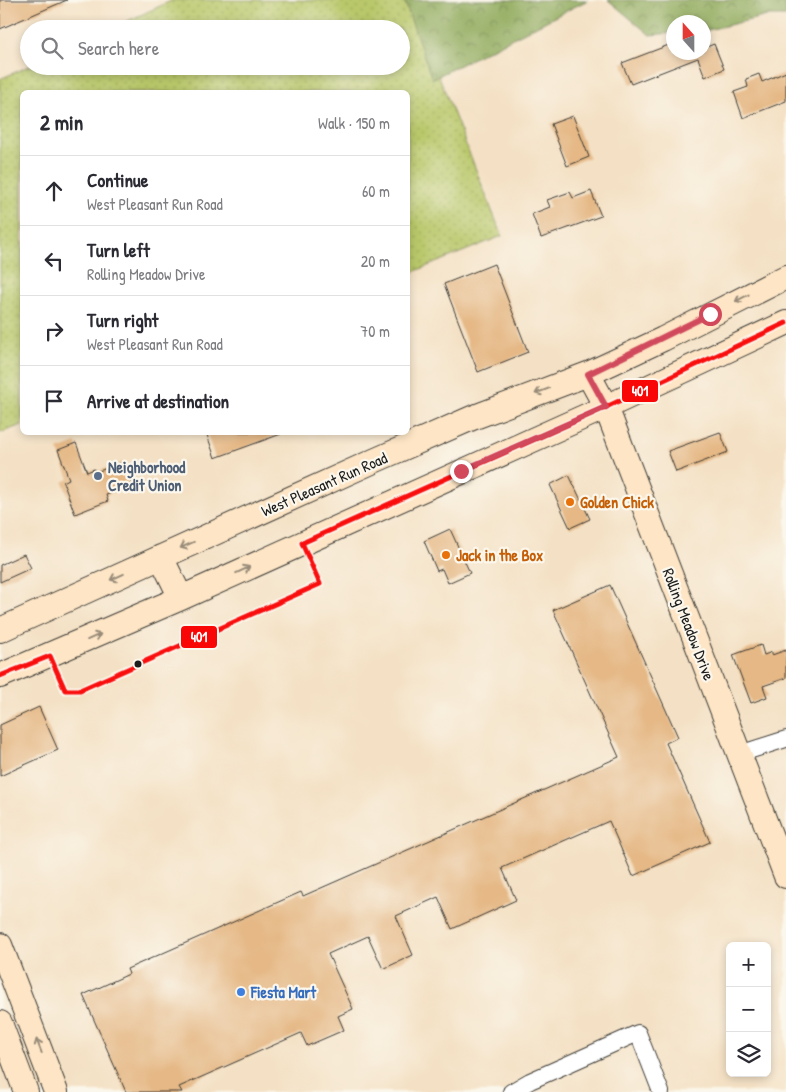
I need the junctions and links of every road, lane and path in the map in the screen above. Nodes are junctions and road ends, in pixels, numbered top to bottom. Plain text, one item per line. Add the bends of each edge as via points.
1 (786, 277) edge
2 (786, 323) edge
3 (588, 374) junction
4 (606, 407) junction
5 (161, 557) junction
6 (181, 598) junction
7 (0, 630) edge
8 (0, 676) edge
9 (786, 739) edge
10 (739, 754) junction
11 (786, 876) edge
12 (0, 945) edge
13 (10, 1001) edge
14 (0, 1022) edge
15 (513, 1091) edge
16 (26, 1092) edge
17 (56, 1092) edge
18 (661, 1092) edge

1 -> 3 main road, West Pleasant Run Road
2 - 4 main road
3 - 4 main road, Rolling Meadow Drive
3 -> 5 main road, West Pleasant Run Road via 463,422
6 -> 4 main road
4 - 10 main road, Rolling Meadow Drive
5 - 6 main road
5 -> 7 main road, West Pleasant Run Road
8 -> 6 main road
9 - 10 street
10 - 11 main road, Rolling Meadow Drive
12 - 13 main road
17 -> 13 main road
14 - 16 main road
15 - 18 street via 638,1033

